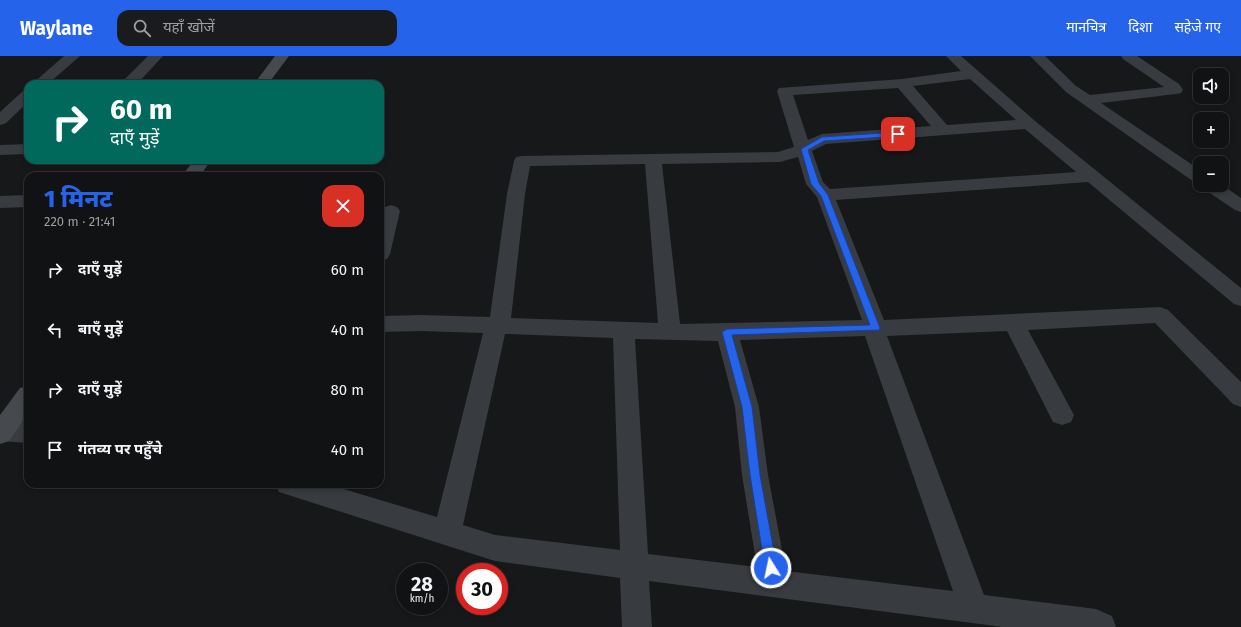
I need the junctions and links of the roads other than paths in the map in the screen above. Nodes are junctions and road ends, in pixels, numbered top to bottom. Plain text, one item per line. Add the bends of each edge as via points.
1 (73, 56) edge
2 (156, 56) edge
3 (282, 56) edge
4 (953, 56) edge
5 (1037, 56) edge
6 (1128, 56) edge
7 (973, 74) junction
8 (43, 80) edge
9 (132, 80) edge
10 (264, 80) edge
11 (902, 83) junction
12 (24, 98) edge
13 (1087, 100) junction
14 (0, 120) edge
15 (1029, 124) junction
16 (943, 131) junction
17 (24, 149) edge
18 (804, 149) junction
19 (0, 150) edge
20 (653, 159) junction
21 (1193, 173) edge
22 (1093, 176) junction
23 (1220, 192) edge
24 (825, 195) junction
25 (24, 201) edge
26 (0, 202) edge
27 (1241, 206) edge
28 (391, 212) dead end
29 (384, 239) edge
30 (1241, 299) edge
31 (1012, 322) junction
32 (384, 324) edge
33 (498, 325) junction
34 (875, 328) junction
35 (624, 330) junction
36 (670, 332) junction
37 (727, 332) junction
38 (1241, 397) edge
39 (24, 400) edge
40 (1062, 415) dead end
41 (1, 432) edge
42 (24, 433) edge
43 (301, 488) edge
44 (447, 533) junction
45 (634, 565) junction
46 (774, 583) junction
47 (974, 608) junction
48 (636, 627) edge
49 (1101, 627) edge

1 - 8 street
2 - 9 street
3 - 10 main road
4 - 7 street
5 - 13 street via 1070,89
6 - 13 street via 1176,90
7 - 11 street
7 - 15 street
11 - 16 street
11 - 18 street via 784,91
12 - 14 street
13 - 21 street
15 - 16 street
15 - 22 street
16 - 18 street via 822,140
17 - 19 street
18 - 20 street via 780,157
18 - 24 street via 815,184
20 - 33 street via 522,161
20 - 36 street
22 - 24 street
22 - 30 street
23 - 27 street
24 - 34 street
25 - 26 street
28 - 29 street
31 - 34 street
31 - 38 street via 1160,315
31 - 40 street
32 - 33 street
33 - 35 street
33 - 44 street
34 - 37 street
34 - 47 street
35 - 36 street
35 - 45 street
36 - 37 street
37 - 46 street via 747,407 755,475
39 - 41 main road
41 - 42 street
43 - 44 street
44 - 45 street via 495,548
45 - 46 street
45 - 48 street
46 - 47 street
47 - 49 street via 1096,624

